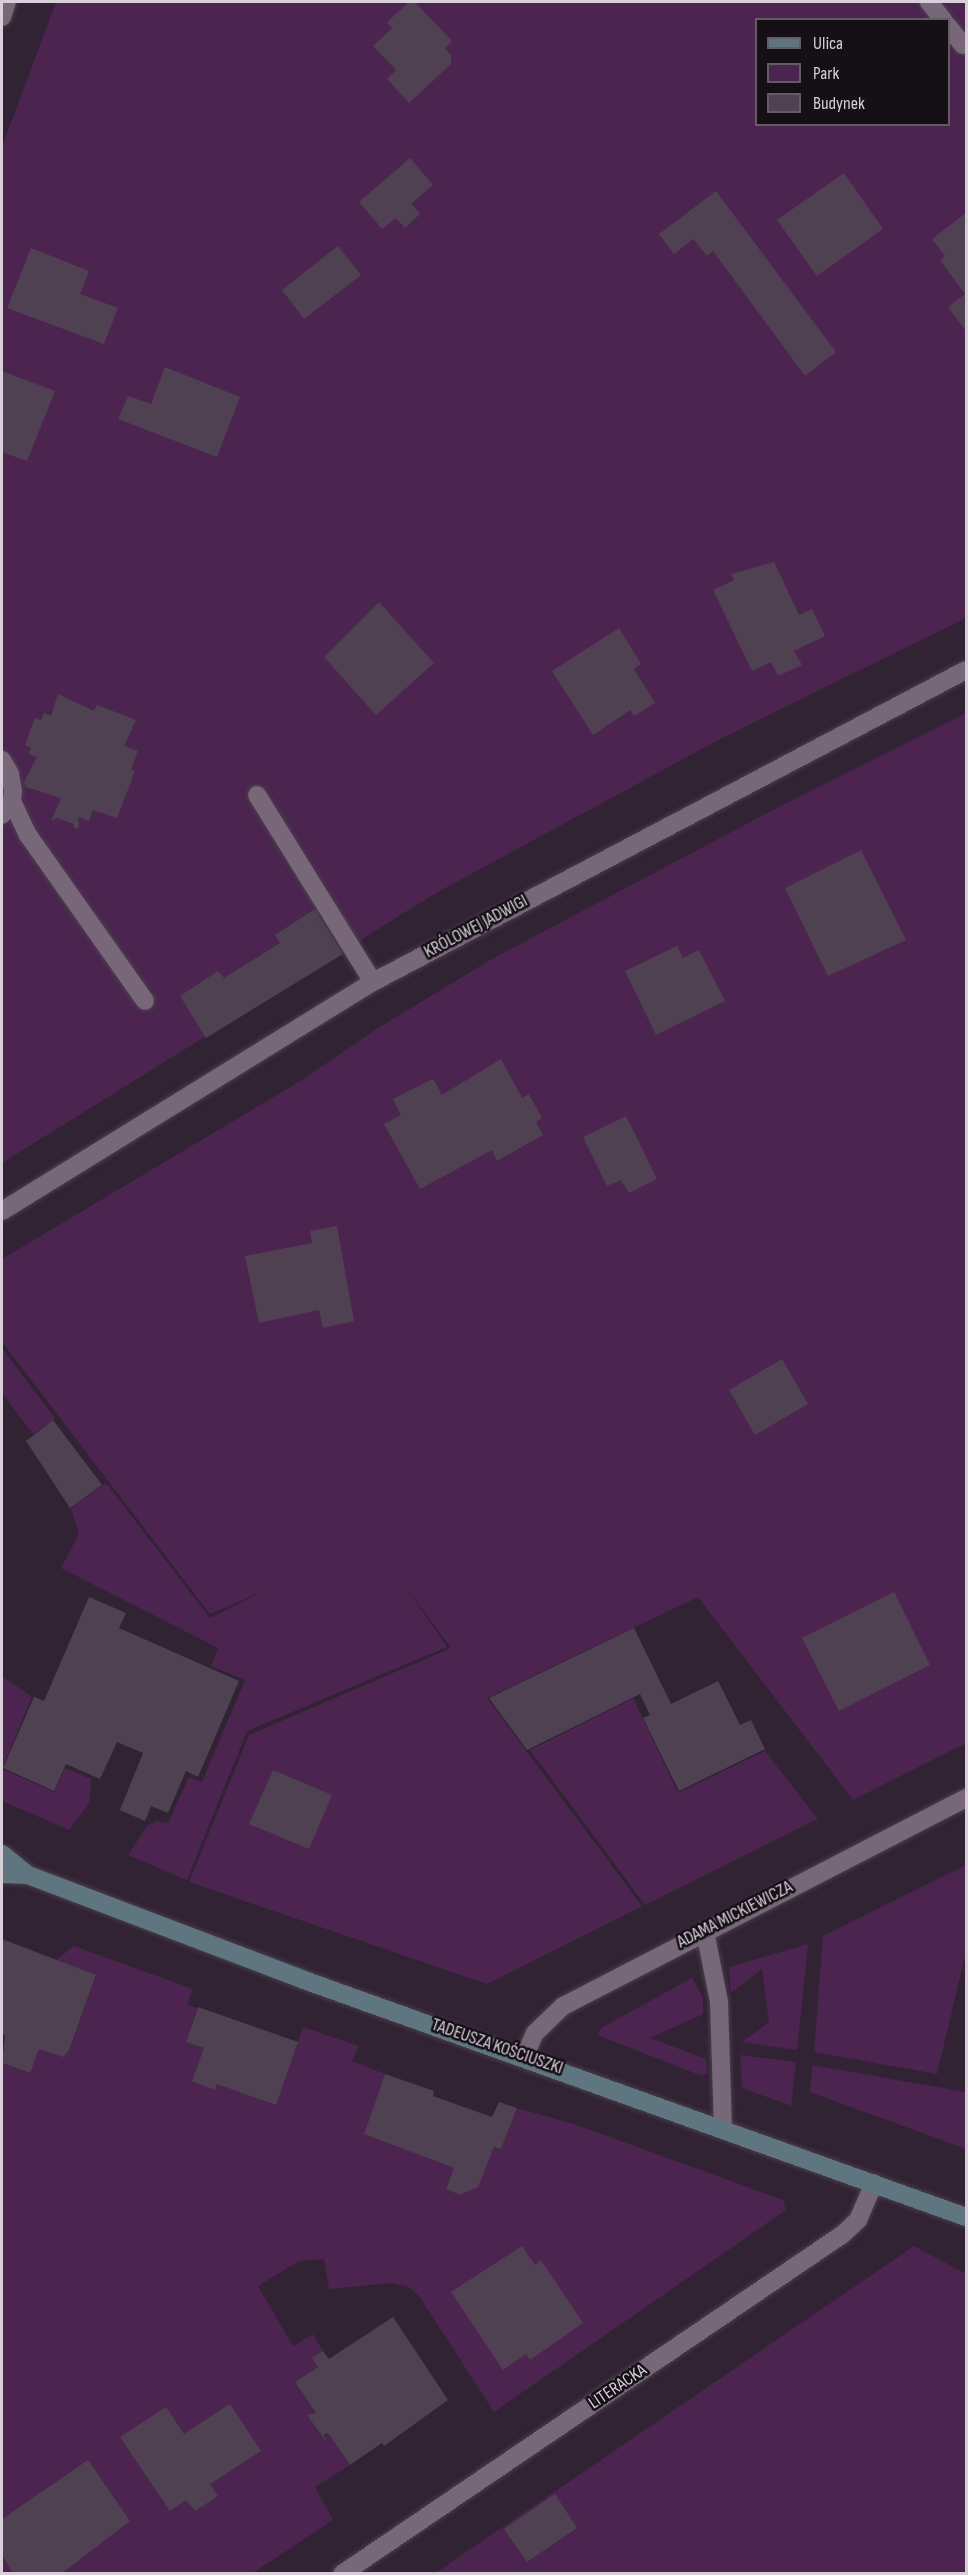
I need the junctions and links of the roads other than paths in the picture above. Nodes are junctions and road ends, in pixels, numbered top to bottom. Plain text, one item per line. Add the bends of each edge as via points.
1 (7, 2) edge
2 (929, 2) edge
3 (2, 17) edge
4 (941, 18) edge
5 (950, 29) edge
6 (963, 45) dead end
7 (966, 670) edge
8 (2, 760) edge
9 (257, 795) dead end
10 (7, 808) edge
11 (373, 982) junction
12 (145, 1001) dead end
13 (2, 1211) edge
14 (966, 1798) edge
15 (2, 1854) edge
16 (2, 1874) edge
17 (28, 1875) junction
18 (705, 1930) junction
19 (525, 2056) junction
20 (723, 2128) junction
21 (874, 2183) junction
22 (966, 2217) edge
23 (342, 2574) edge

1 - 3 street
2 - 4 street
5 - 6 street
7 - 11 street, KRÓLOWEJ JADWIGI
8 - 10 street via 10,774
9 - 11 street
10 - 12 street
11 - 13 street, KRÓLOWEJ JADWIGI
14 - 18 street, ADAMA MICKIEWICZA
15 - 17 street, TADEUSZA KOŚCIUSZKI
16 - 17 street, TADEUSZA KOŚCIUSZKI
17 - 19 street, TADEUSZA KOŚCIUSZKI via 304,1980
18 - 19 street, ADAMA MICKIEWICZA via 563,2006 535,2033
18 - 20 street via 719,2002
19 - 20 street, TADEUSZA KOŚCIUSZKI
20 - 21 street, TADEUSZA KOŚCIUSZKI
21 - 22 street, TADEUSZA KOŚCIUSZKI
21 - 23 street, LITERACKA via 858,2220 843,2234

